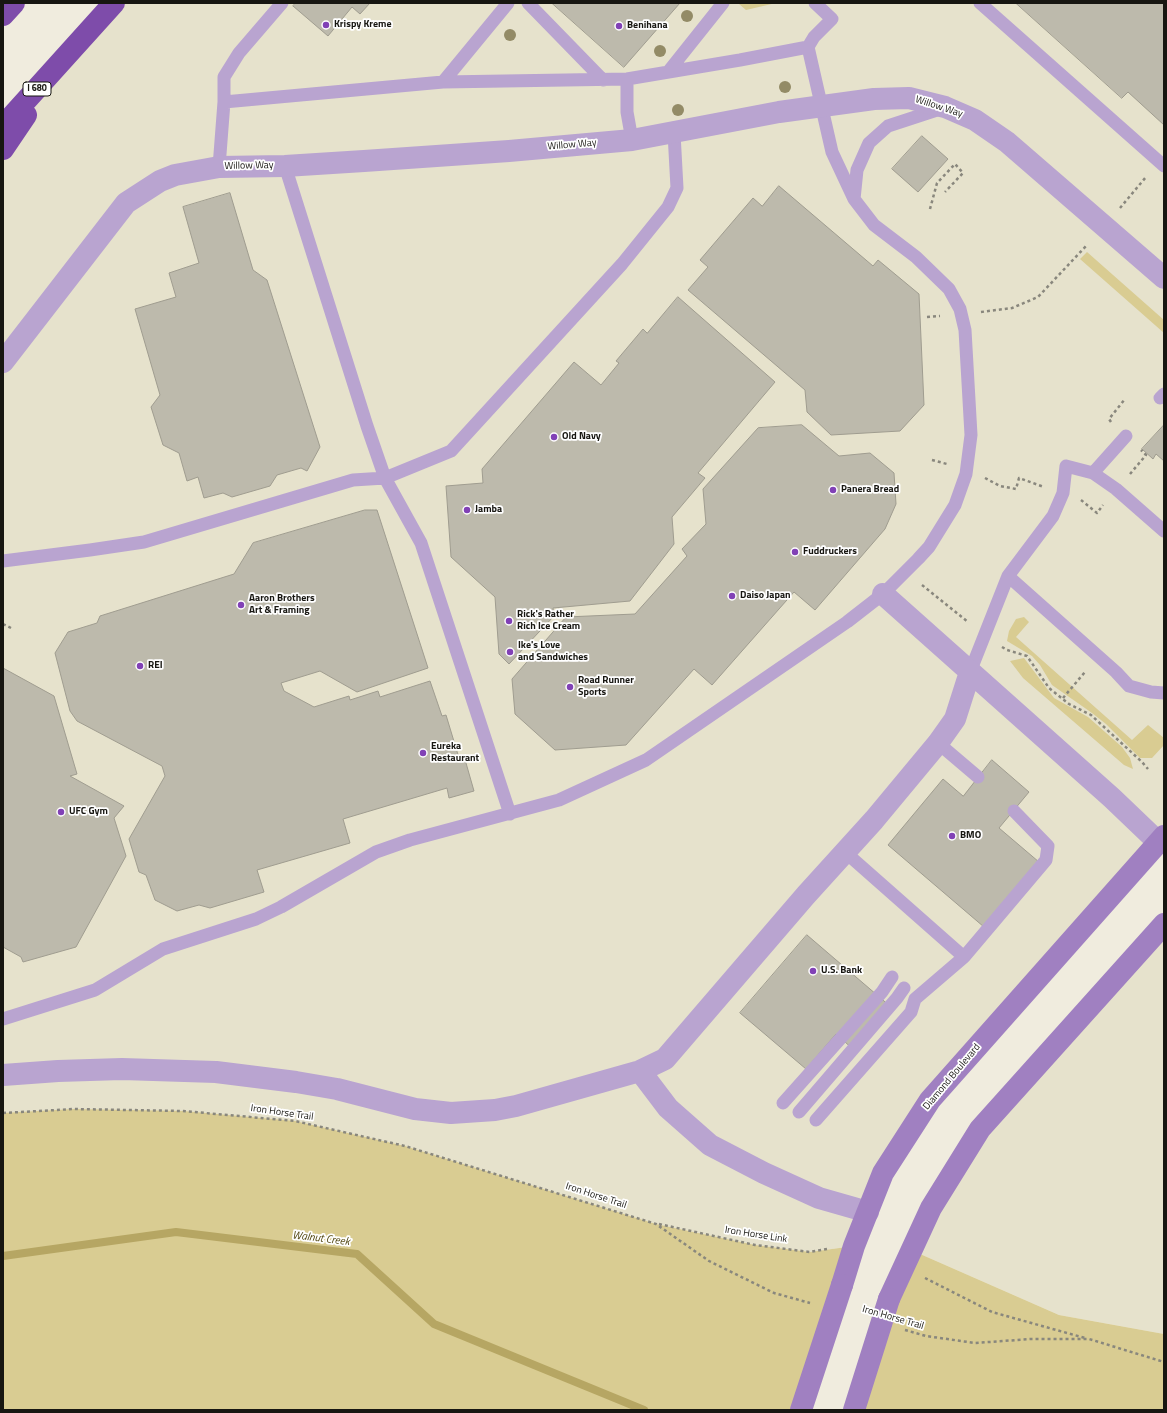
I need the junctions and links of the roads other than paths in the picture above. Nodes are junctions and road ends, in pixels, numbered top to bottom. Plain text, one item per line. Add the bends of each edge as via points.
1 (14, 3) edge
2 (114, 3) edge
3 (282, 3) edge
4 (508, 3) edge
5 (528, 3) edge
6 (723, 3) edge
7 (815, 3) edge
8 (980, 3) edge
9 (3, 15) edge
10 (808, 47) junction
11 (70, 52) junction
12 (668, 72) junction
13 (627, 79) junction
14 (603, 80) junction
15 (443, 82) junction
16 (224, 102) junction
17 (822, 106) junction
18 (945, 107) junction
19 (3, 126) edge
20 (674, 133) junction
21 (632, 140) junction
22 (3, 149) edge
23 (1162, 164) edge
24 (285, 166) junction
25 (219, 167) junction
26 (854, 199) junction
27 (1164, 278) edge
28 (3, 362) edge
29 (1126, 436) dead end
30 (1093, 472) junction
31 (385, 478) junction
32 (1164, 531) edge
33 (3, 561) edge
34 (1008, 576) junction
35 (883, 594) junction
36 (970, 672) junction
37 (1164, 693) edge
38 (938, 743) junction
39 (978, 777) dead end
40 (1014, 810) dead end
41 (510, 814) junction
42 (1163, 843) edge
43 (845, 852) junction
44 (1164, 924) edge
45 (964, 957) junction
46 (892, 977) dead end
47 (904, 988) dead end
48 (3, 1018) edge
49 (640, 1071) junction
50 (3, 1075) edge
51 (782, 1104) dead end
52 (799, 1112) dead end
53 (816, 1120) dead end
54 (868, 1212) junction
55 (801, 1410) edge
56 (854, 1410) edge

1 - 9 highway
2 - 11 highway, I 680
3 - 16 lane via 238,53 224,77
4 - 15 lane
5 - 14 lane
6 - 12 lane
7 - 10 lane via 832,19
8 - 23 lane
10 - 12 lane
10 - 17 lane
11 - 19 highway, I 680
11 - 22 highway
12 - 13 lane
13 - 14 lane
13 - 21 lane
14 - 15 lane
15 - 16 lane
16 - 25 lane
17 - 18 street, Willow Way via 874,99 909,98
17 - 20 street, Willow Way
17 - 26 lane via 832,152
18 - 26 lane via 888,126 869,143 857,170
18 - 27 street, Willow Way via 975,120 1007,142
20 - 21 street, Willow Way
20 - 31 lane via 677,188 668,207 622,264 451,451
21 - 24 street, Willow Way
24 - 25 street, Willow Way
24 - 31 lane
25 - 28 street, Willow Way via 175,175 160,181 126,203
26 - 35 lane via 874,225 916,257 949,289 960,309 965,330 971,435 966,474 956,505 929,547
29 - 30 lane
30 - 32 lane
30 - 34 lane via 1066,466 1063,493 1053,516
31 - 33 lane via 353,480 144,542
31 - 41 lane via 421,543
34 - 36 lane
34 - 37 lane via 1129,686
35 - 36 street
35 - 41 lane via 847,622 646,760 560,800
36 - 38 street via 955,719
36 - 42 street
38 - 39 lane
38 - 43 street
40 - 45 lane via 1048,846 1046,860
41 - 48 lane via 410,840 376,852 256,919 163,949 95,990
42 - 54 main road, Diamond Boulevard via 930,1100 883,1173
43 - 45 lane
43 - 49 street via 665,1059
44 - 56 main road, bridge via 980,1129 930,1208 889,1299
45 - 53 lane via 915,999 911,1012
46 - 51 lane via 882,992
47 - 52 lane
49 - 50 street via 516,1106 451,1113 415,1108 337,1089 216,1072 122,1069
49 - 54 street via 668,1108 710,1145 819,1198
54 - 55 main road, Diamond Boulevard, bridge via 854,1246

